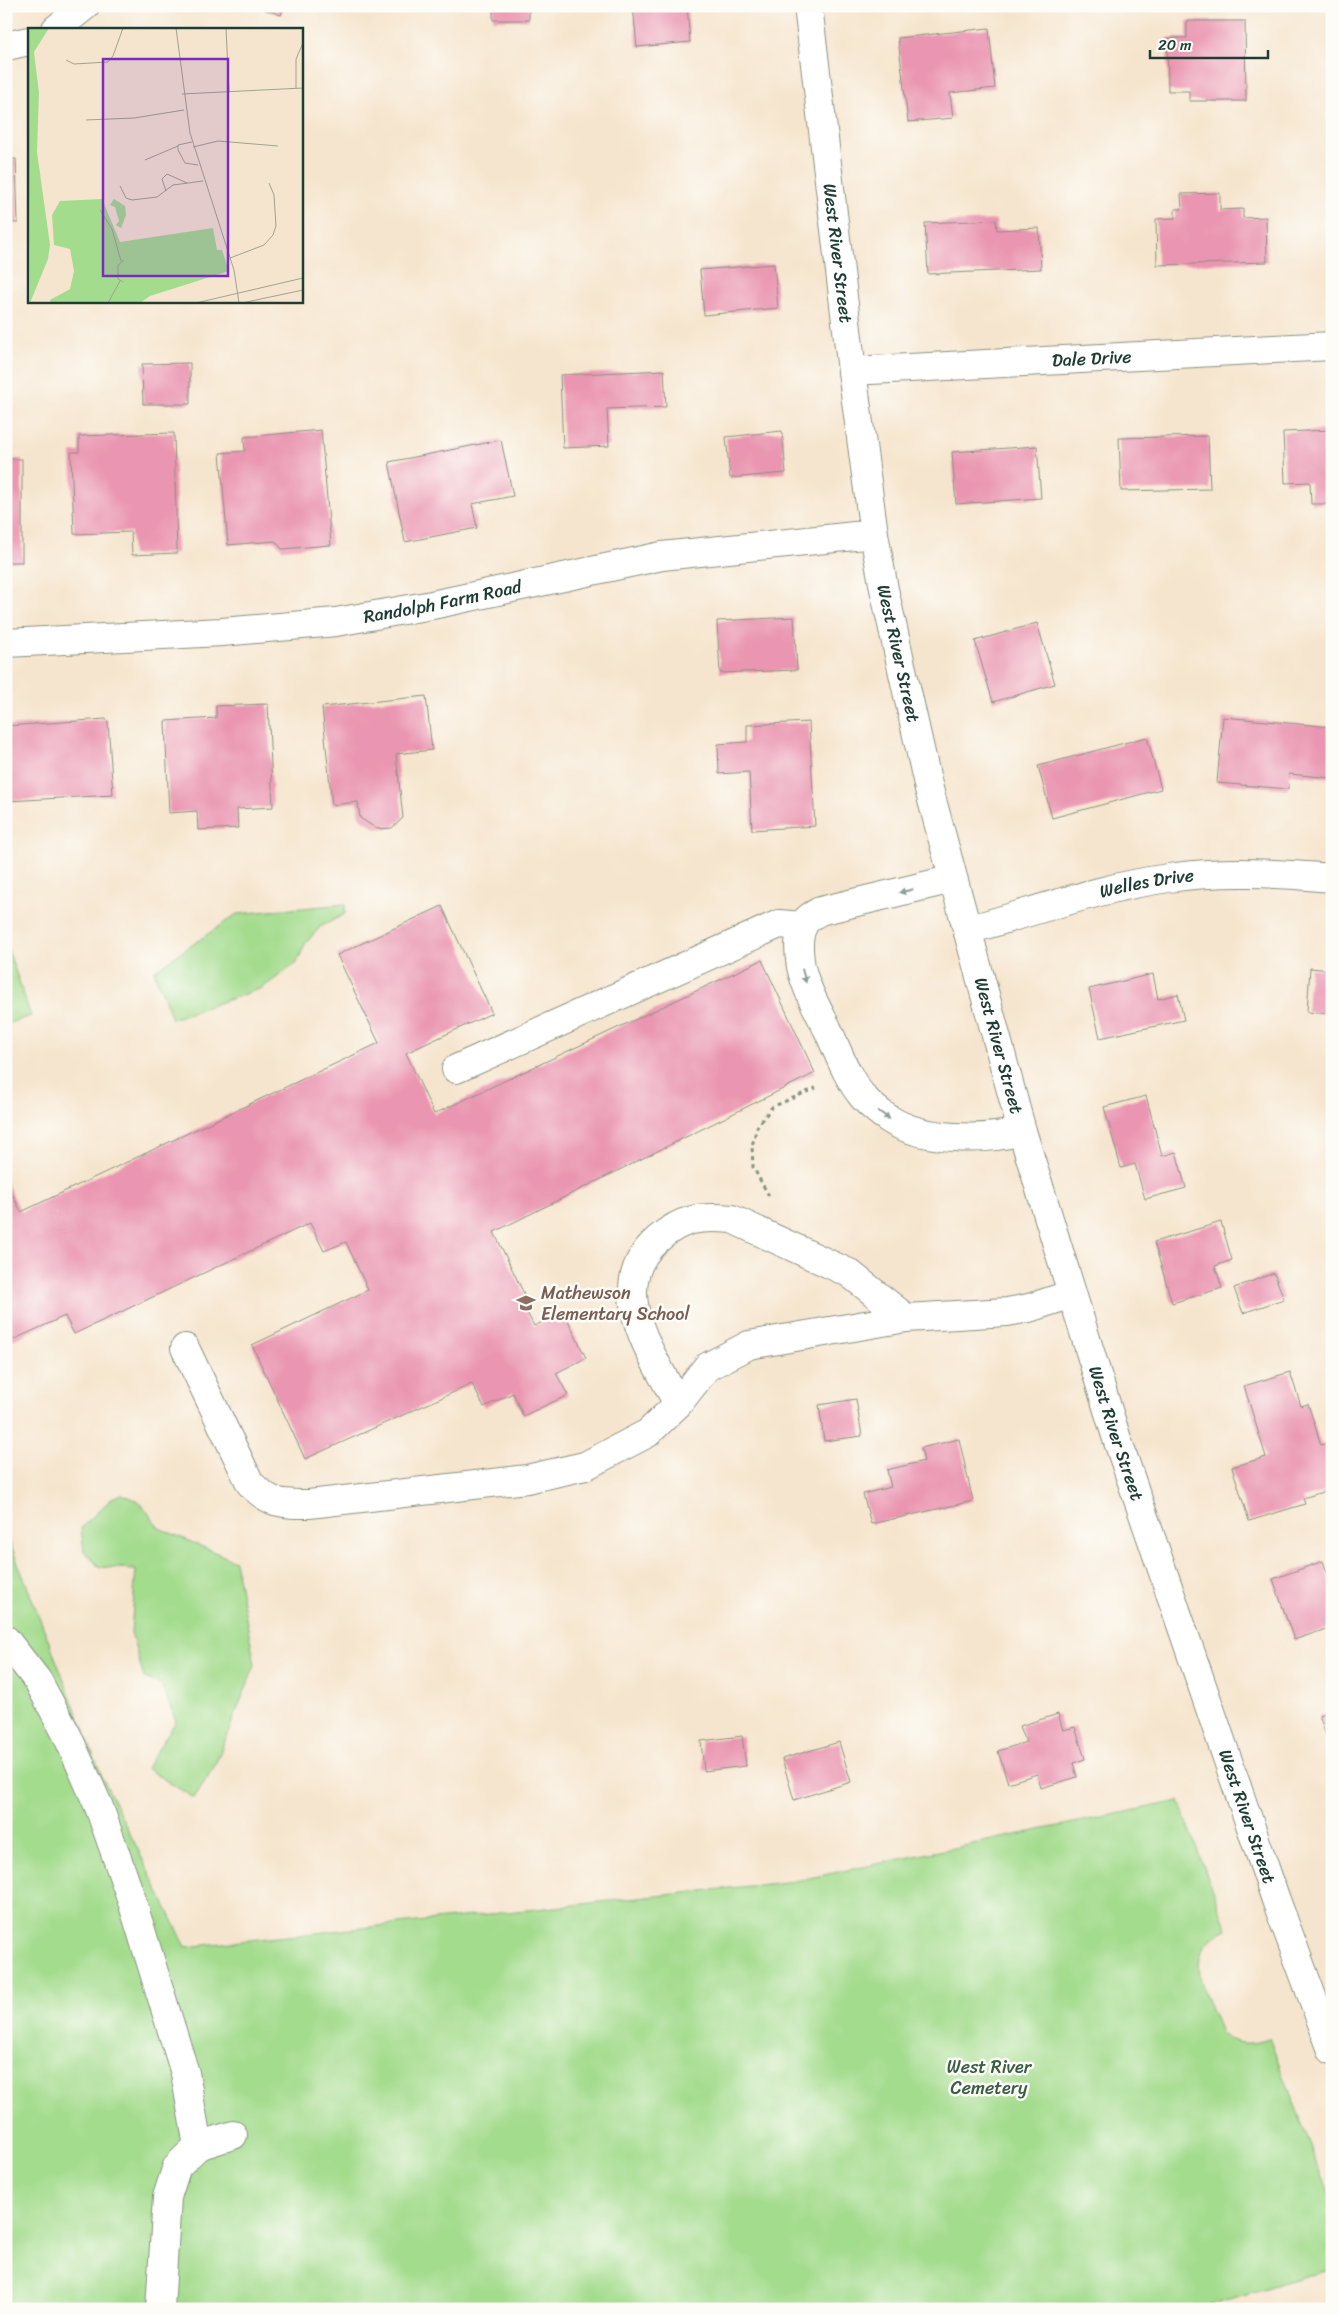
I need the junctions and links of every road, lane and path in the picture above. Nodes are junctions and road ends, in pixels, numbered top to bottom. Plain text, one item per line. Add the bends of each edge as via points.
1 (85, 6) edge
2 (808, 6) edge
3 (57, 28) edge
4 (28, 41) edge
5 (6, 46) edge
6 (1332, 346) edge
7 (852, 371) junction
8 (874, 534) junction
9 (6, 643) edge
10 (1332, 878) edge
11 (953, 879) junction
12 (802, 926) junction
13 (967, 930) junction
14 (456, 1069) dead end
15 (822, 1086) dead end
16 (1022, 1131) junction
17 (769, 1196) dead end
18 (1072, 1294) junction
19 (906, 1318) junction
20 (185, 1348) dead end
21 (678, 1404) junction
22 (6, 1640) edge
23 (1332, 2050) edge
24 (233, 2135) dead end
25 (198, 2146) junction
26 (160, 2309) edge

1 - 3 street
2 - 7 street, West River Street
4 - 5 street
6 - 7 street, Dale Drive
7 - 8 street, West River Street
8 - 9 street, Randolph Farm Road via 662,556 336,622 222,632
8 - 11 street, West River Street via 927,780
10 - 13 street, Welles Drive via 1231,872 1168,878 1102,892
11 -> 12 street via 820,911
11 - 13 street, West River Street
12 - 14 street via 779,924
12 -> 16 street via 799,950 806,984 854,1083 875,1109 910,1128 949,1136 987,1138
13 - 16 street, West River Street
15 - 17 path via 772,1107 757,1127 752,1146 753,1167
16 - 18 street, West River Street
18 - 19 street via 1007,1312
18 - 23 street, West River Street via 1116,1436 1276,1900
19 - 21 street via 749,1344 707,1367
19 - 21 street via 849,1273 732,1219 687,1220 668,1230 650,1246 633,1277 635,1311 642,1334
20 - 21 street via 250,1483 261,1495 274,1502 288,1504 527,1480 585,1466 648,1433
22 - 25 street via 38,1681 67,1735 99,1807 185,2073
24 - 25 street
25 - 26 street via 178,2166 167,2197

